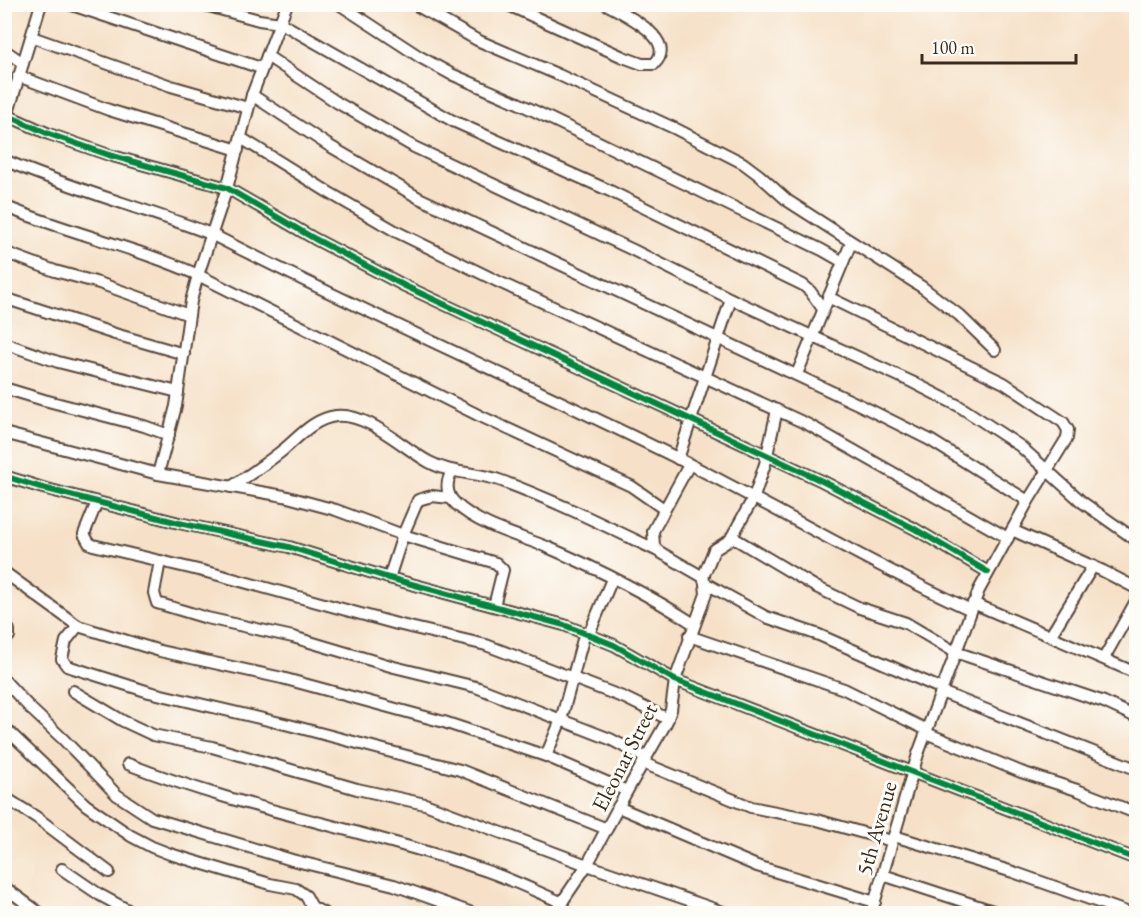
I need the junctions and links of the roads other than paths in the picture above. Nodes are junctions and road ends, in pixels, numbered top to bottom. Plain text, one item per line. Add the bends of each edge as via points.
1 (41, 4) edge
2 (69, 4) edge
3 (201, 4) edge
4 (287, 4) edge
5 (339, 4) edge
6 (414, 4) edge
7 (506, 4) edge
8 (606, 4) edge
9 (281, 22) junction
10 (32, 37) junction
11 (4, 50) edge
12 (267, 56) junction
13 (23, 63) junction
14 (261, 68) junction
15 (18, 76) junction
16 (252, 95) junction
17 (248, 108) junction
18 (6, 119) edge
19 (241, 138) junction
20 (238, 150) junction
21 (4, 160) edge
22 (227, 188) junction
23 (4, 206) edge
24 (211, 234) junction
25 (851, 243) junction
26 (4, 252) edge
27 (843, 262) junction
28 (198, 275) junction
29 (828, 297) junction
30 (4, 298) edge
31 (731, 299) junction
32 (823, 309) junction
33 (189, 315) junction
34 (812, 336) junction
35 (719, 339) junction
36 (4, 344) edge
37 (995, 350) dead end
38 (184, 354) junction
39 (797, 374) junction
40 (706, 378) junction
41 (4, 388) edge
42 (178, 392) junction
43 (777, 410) junction
44 (692, 421) junction
45 (4, 432) edge
46 (169, 435) junction
47 (767, 456) junction
48 (678, 459) junction
49 (689, 465) junction
50 (1047, 470) junction
51 (452, 471) junction
52 (158, 474) junction
53 (4, 476) edge
54 (231, 487) junction
55 (754, 497) junction
56 (450, 498) junction
57 (1028, 501) junction
58 (97, 502) junction
59 (664, 509) junction
60 (1010, 534) junction
61 (403, 535) junction
62 (732, 537) junction
63 (1137, 540) edge
64 (658, 551) junction
65 (160, 561) junction
66 (1093, 566) junction
67 (4, 572) edge
68 (988, 572) junction
69 (389, 578) junction
70 (612, 579) junction
71 (704, 580) junction
72 (1137, 588) edge
73 (1137, 601) edge
74 (494, 606) junction
75 (972, 606) junction
76 (694, 624) junction
77 (4, 625) edge
78 (78, 626) junction
79 (587, 633) junction
80 (1051, 635) junction
81 (689, 636) junction
82 (4, 641) edge
83 (955, 652) junction
84 (1104, 658) junction
85 (1137, 674) edge
86 (574, 678) junction
87 (4, 680) edge
88 (675, 680) junction
89 (73, 691) dead end
90 (942, 691) junction
91 (1137, 717) edge
92 (668, 719) junction
93 (561, 720) junction
94 (4, 727) edge
95 (927, 731) junction
96 (546, 756) junction
97 (645, 760) junction
98 (128, 764) dead end
99 (1137, 769) edge
100 (912, 773) junction
101 (627, 791) junction
102 (4, 797) edge
103 (618, 807) junction
104 (1137, 813) edge
105 (607, 829) junction
106 (893, 838) junction
107 (1137, 859) edge
108 (587, 865) junction
109 (62, 869) dead end
110 (109, 872) dead end
111 (883, 875) junction
112 (4, 887) edge
113 (875, 902) junction
114 (563, 903) junction
115 (41, 914) edge
116 (135, 914) edge
117 (325, 914) edge
118 (474, 914) edge
119 (554, 914) edge
120 (729, 914) edge
121 (871, 914) edge
122 (1002, 914) edge
123 (1132, 914) edge

1 - 10 street
2 - 14 street
3 - 9 street
4 - 9 street
5 - 27 street via 451,74
6 - 25 street via 477,40 727,154
7 - 8 street via 623,57 654,64 660,49 653,35
9 - 12 street
9 - 32 street via 453,121 608,190 803,285
10 - 13 street
10 - 17 street via 171,86
11 - 13 street
12 - 14 street
12 - 31 street via 414,147
13 - 15 street
14 - 16 street
15 - 18 street
15 - 20 street via 109,110
16 - 17 street
16 - 35 street via 419,198
17 - 19 street
18 - 22 street
19 - 20 street
19 - 40 street via 397,232
20 - 22 street
21 - 24 street
22 - 24 street
22 - 44 street via 405,286
23 - 28 street
24 - 28 street
24 - 48 street
25 - 27 street
25 - 37 street via 922,287
26 - 33 street
27 - 29 street
28 - 33 street
28 - 59 street via 409,382 631,486
29 - 32 street
29 - 50 street, 5th Avenue via 1004,383 1063,422 1069,434
30 - 38 street
31 - 34 street
31 - 35 street
32 - 34 street
33 - 38 street
34 - 39 street
34 - 50 street via 959,406 1020,446
35 - 39 street
35 - 40 street
36 - 42 street
38 - 42 street
39 - 57 street via 930,440
40 - 43 street
40 - 44 street
41 - 46 street
42 - 46 street
43 - 47 street, Eleonar Street
43 - 60 street
44 - 47 street
44 - 48 street
45 - 52 street
46 - 52 street
47 - 55 street, Eleonar Street
47 - 68 street via 904,523
48 - 49 street
49 - 55 street
49 - 59 street
50 - 57 street, 5th Avenue
50 - 63 street via 1095,512
51 - 54 street via 431,463 377,428 340,416 317,422
51 - 56 street via 447,484
51 - 64 street via 497,479
52 - 54 street
53 - 58 street
54 - 61 street via 336,510
55 - 62 street, Eleonar Street
55 - 75 street via 912,582
56 - 61 street via 432,496 418,500
56 - 70 street via 493,526
57 - 60 street, 5th Avenue
58 - 65 street via 84,534 89,543
58 - 69 street via 289,547
59 - 64 street via 653,531
60 - 66 street
60 - 68 street, 5th Avenue
61 - 69 street
61 - 74 street via 499,565 502,570
62 - 71 street, Eleonar Street via 714,550
62 - 83 street via 825,592 906,623
64 - 71 street
65 - 86 street via 486,645
65 - 93 street via 154,593 158,603 476,687
66 - 72 street
66 - 80 street
67 - 78 street
68 - 75 street, 5th Avenue
69 - 74 street
70 - 76 street
70 - 79 street
71 - 76 street, Eleonar Street via 706,594
71 - 90 street via 760,614 819,635
73 - 84 street
74 - 79 street
75 - 80 street
75 - 83 street, 5th Avenue
76 - 81 street, Eleonar Street
77 - 82 street via 9,630
78 - 96 street via 150,648 282,678 444,722
78 - 105 street via 66,641 62,659 67,666 149,692 460,770
79 - 86 street
79 - 88 street
80 - 84 street
81 - 88 street, Eleonar Street
81 - 95 street via 844,689
83 - 90 street, 5th Avenue
83 - 91 street via 1104,702
84 - 85 street
86 - 92 street
86 - 93 street
87 - 118 street via 117,795 152,818 292,860 394,885
88 - 92 street, Eleonar Street
88 - 100 street
89 - 108 street via 153,735 425,804
90 - 95 street, 5th Avenue
90 - 99 street
92 - 97 street, Eleonar Street
93 - 96 street
93 - 97 street via 610,739
94 - 117 street via 86,805 131,836 170,854 296,889 312,907
95 - 100 street, 5th Avenue
95 - 104 street via 1021,772
96 - 101 street
97 - 101 street, Eleonar Street
97 - 106 street via 751,807
98 - 114 street via 202,791 481,869
100 - 106 street, 5th Avenue
100 - 107 street
101 - 103 street, Eleonar Street
102 - 110 street
103 - 105 street, Eleonar Street
103 - 113 street via 757,866
105 - 108 street, Eleonar Street
106 - 111 street, 5th Avenue
106 - 123 street via 1024,876
108 - 114 street, Eleonar Street
108 - 120 street
109 - 116 street
111 - 113 street, 5th Avenue
111 - 122 street
112 - 115 street
113 - 121 street, 5th Avenue
114 - 119 street, Eleonar Street

